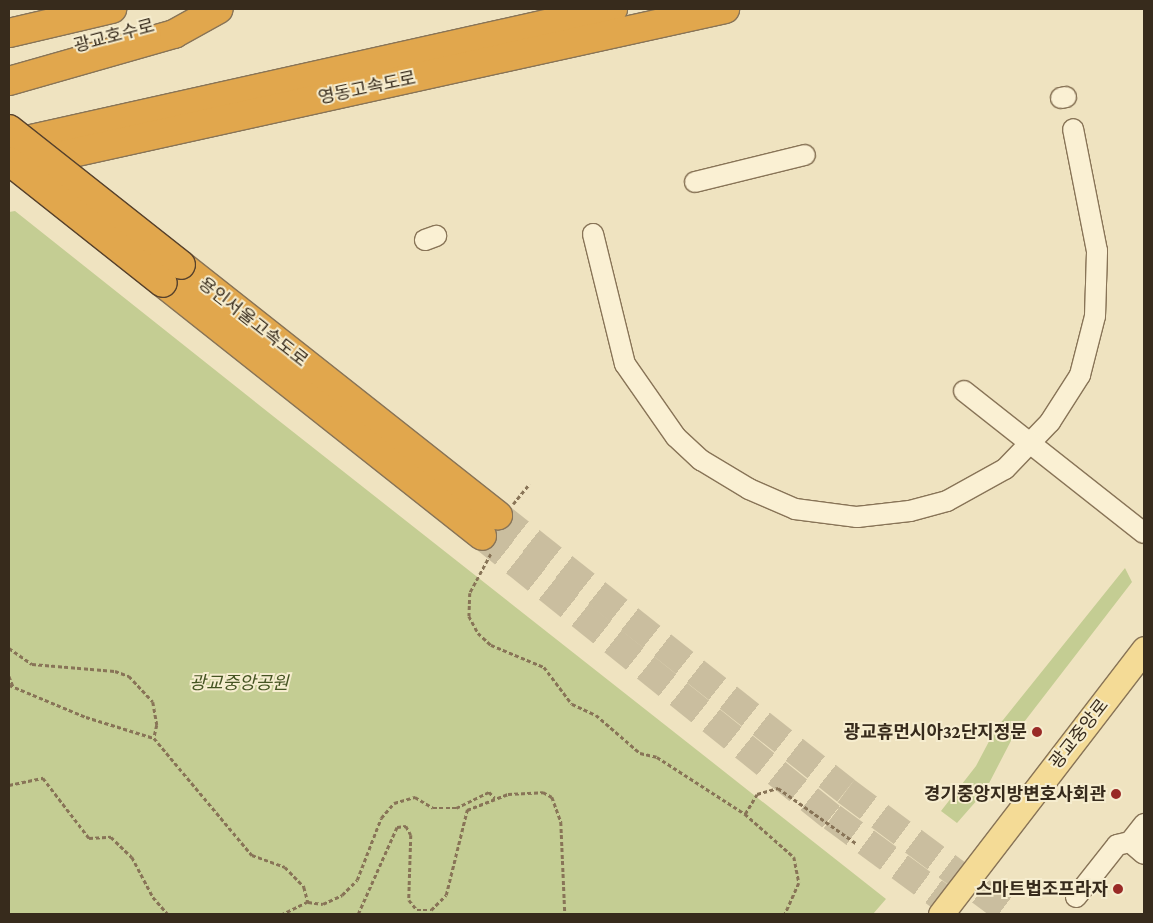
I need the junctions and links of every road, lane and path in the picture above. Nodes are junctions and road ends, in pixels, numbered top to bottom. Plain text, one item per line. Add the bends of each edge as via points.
1 (112, 9) edge
2 (219, 9) edge
3 (612, 9) edge
4 (725, 9) edge
5 (9, 33) edge
6 (9, 64) edge
7 (9, 81) edge
8 (9, 129) edge
9 (1073, 129) dead end
10 (9, 144) edge
11 (805, 155) dead end
12 (9, 161) edge
13 (9, 168) edge
14 (695, 182) dead end
15 (593, 234) dead end
16 (172, 274) junction
17 (964, 391) dead end
18 (1029, 446) junction
19 (530, 484) dead end
20 (496, 528) junction
21 (1144, 533) edge
22 (9, 648) edge
23 (1144, 649) edge
24 (9, 676) edge
25 (9, 685) edge
26 (13, 686) junction
27 (154, 738) junction
28 (9, 785) edge
29 (495, 798) junction
30 (744, 814) junction
31 (1144, 824) edge
32 (857, 844) dead end
33 (1137, 848) edge
34 (1076, 897) dead end
35 (308, 902) junction
36 (168, 914) edge
37 (283, 914) edge
38 (358, 914) edge
39 (565, 914) edge
40 (785, 914) edge
41 (941, 914) edge

1 - 5 highway, 광교호수로
2 - 6 highway, 광교호수로
2 - 7 highway via 174,34
3 - 10 highway, 영동고속도로
4 - 13 highway, 영동고속도로
8 - 16 highway, 용인서울고속도로, bridge
9 - 18 street via 1096,243 1098,283 1091,347 1069,397
11 - 14 street
12 - 16 highway, 용인서울고속도로, bridge
15 - 18 street via 625,364 648,402 700,460 770,500 840,516 910,511 973,489 1005,469
16 - 20 highway, 용인서울고속도로
17 - 18 street
18 - 21 street
19 - 20 path
20 - 30 path via 470,594 469,616 485,641 544,667 562,695 596,715 632,748 657,757
22 - 27 path via 32,664 129,676 153,702 157,725
23 - 41 main road, 광교중앙로
24 - 26 path
25 - 26 path
26 - 27 path via 86,717
27 - 35 path via 252,855 285,867 304,887
28 - 36 path via 43,778 89,838 111,837 132,856 153,896
29 - 35 path via 489,792 456,808 433,808 415,797 394,803 381,818 357,880 342,895 323,904
29 - 38 path via 464,815 446,895 437,907 424,912 409,900 411,835 401,825 390,835
29 - 39 path via 543,792 552,797 561,822
30 - 32 path via 757,794 778,788
30 - 40 path via 797,862 799,883
31 - 33 street
33 - 34 street via 1117,845
35 - 37 path via 289,907

